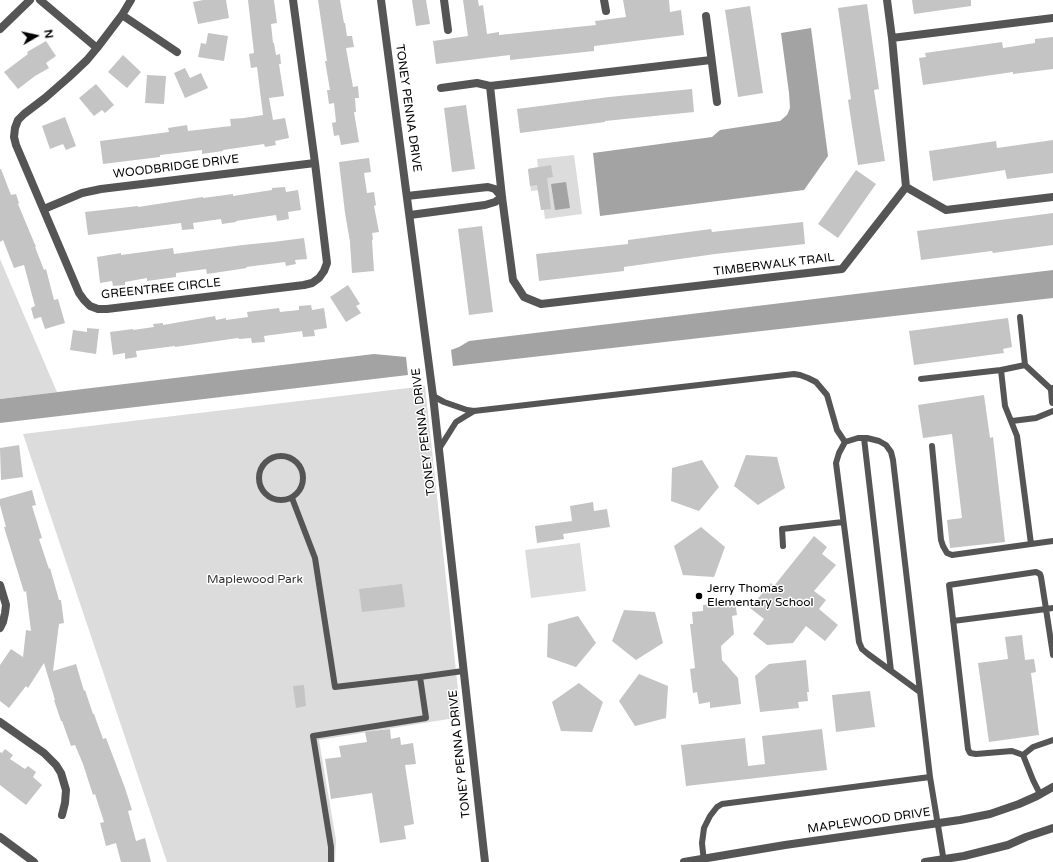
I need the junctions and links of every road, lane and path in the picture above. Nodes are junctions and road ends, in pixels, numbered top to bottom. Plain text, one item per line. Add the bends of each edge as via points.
1 (30, 0) edge
2 (40, 0) edge
3 (131, 0) edge
4 (293, 0) edge
5 (381, 0) edge
6 (444, 0) edge
7 (604, 0) edge
8 (887, 0) edge
9 (606, 11) dead end
10 (122, 15) junction
11 (706, 16) dead end
12 (1053, 18) edge
13 (0, 29) edge
14 (448, 30) dead end
15 (892, 38) junction
16 (97, 48) junction
17 (177, 52) dead end
18 (711, 60) junction
19 (490, 86) junction
20 (441, 88) dead end
21 (717, 102) dead end
22 (315, 162) junction
23 (906, 187) junction
24 (407, 196) junction
25 (502, 197) junction
26 (1053, 197) edge
27 (44, 209) junction
28 (410, 215) junction
29 (1020, 317) dead end
30 (1025, 365) junction
31 (1001, 370) junction
32 (921, 379) dead end
33 (1052, 389) edge
34 (433, 396) junction
35 (1053, 402) edge
36 (474, 411) junction
37 (1053, 411) edge
38 (1012, 421) junction
39 (864, 438) junction
40 (845, 442) junction
41 (932, 446) dead end
42 (438, 449) junction
43 (292, 498) junction
44 (843, 522) junction
45 (1053, 541) edge
46 (1031, 544) junction
47 (783, 546) dead end
48 (0, 585) edge
49 (1050, 608) edge
50 (953, 621) junction
51 (0, 628) edge
52 (1053, 655) edge
53 (463, 671) junction
54 (891, 671) junction
55 (420, 677) junction
56 (920, 692) junction
57 (0, 722) edge
58 (1053, 740) edge
59 (1023, 754) junction
60 (930, 777) junction
61 (1053, 787) edge
62 (1040, 794) junction
63 (62, 815) dead end
64 (938, 824) junction
65 (1053, 828) edge
66 (0, 837) edge
67 (704, 860) edge
68 (944, 861) edge
69 (34, 862) edge
70 (331, 862) edge
71 (485, 862) edge
72 (684, 862) edge
73 (925, 862) edge

1 - 13 street
2 - 16 street
3 - 10 street, GREENTREE CIRCLE
4 - 22 street, GREENTREE CIRCLE
5 - 24 street, TONEY PENNA DRIVE
6 - 14 street
7 - 9 street
8 - 15 street
10 - 16 street, GREENTREE CIRCLE
10 - 17 street
11 - 18 street
12 - 15 street
15 - 23 street
16 - 27 street, GREENTREE CIRCLE via 70,77 24,114 15,128 16,145
18 - 19 street
18 - 21 street
19 - 20 street via 477,82
19 - 25 street, TIMBERWALK TRAIL
22 - 27 street, WOODBRIDGE DRIVE via 101,189 82,193
22 - 27 street, GREENTREE CIRCLE via 327,263 319,278 304,285 98,309 90,306 79,293
23 - 25 street, TIMBERWALK TRAIL via 842,269 541,304 524,297 513,280
23 - 26 street via 946,210
24 - 25 street via 488,187 495,189
24 - 28 street, TONEY PENNA DRIVE
25 - 28 street via 485,205
28 - 34 street, TONEY PENNA DRIVE
29 - 30 lane
30 - 31 lane
30 - 33 lane
31 - 32 lane
31 - 38 lane via 1005,406
33 - 35 street
34 - 36 lane
34 - 42 street, TONEY PENNA DRIVE
36 - 40 lane via 794,374 816,382 827,395 837,430
36 - 42 lane via 456,422
37 - 38 lane via 1036,418
38 - 46 lane via 1017,436
39 - 40 lane
39 - 54 lane
39 - 56 lane via 886,445 893,460
40 - 44 lane via 836,463
41 - 46 lane via 941,540 947,553 952,555
42 - 53 street, TONEY PENNA DRIVE
43 - 43 lane via 302,486 303,472 300,465 290,457 276,456 262,466 259,481 268,496 275,500
43 - 55 lane via 315,558 335,687
44 - 47 lane via 782,529
44 - 54 lane via 859,642 862,649
45 - 46 lane
48 - 51 street via 6,604 6,613
49 - 50 lane
49 - 50 lane via 1041,576 1036,572 949,585
49 - 52 lane
50 - 59 lane via 970,753 1012,751
53 - 55 lane
53 - 71 street, TONEY PENNA DRIVE
54 - 56 lane
55 - 70 lane via 426,718 313,736 331,847
56 - 60 lane
57 - 63 street via 44,753 56,765 66,790
58 - 59 lane via 1033,747
59 - 62 lane
60 - 64 lane
60 - 67 lane via 722,804 710,816 704,828
61 - 62 street, MAPLEWOOD DRIVE
62 - 64 street, MAPLEWOOD DRIVE via 990,814
64 - 67 street, MAPLEWOOD DRIVE via 785,844
64 - 68 lane
65 - 68 street via 1026,836 1008,845
66 - 69 street
67 - 72 street, MAPLEWOOD DRIVE
68 - 73 street

